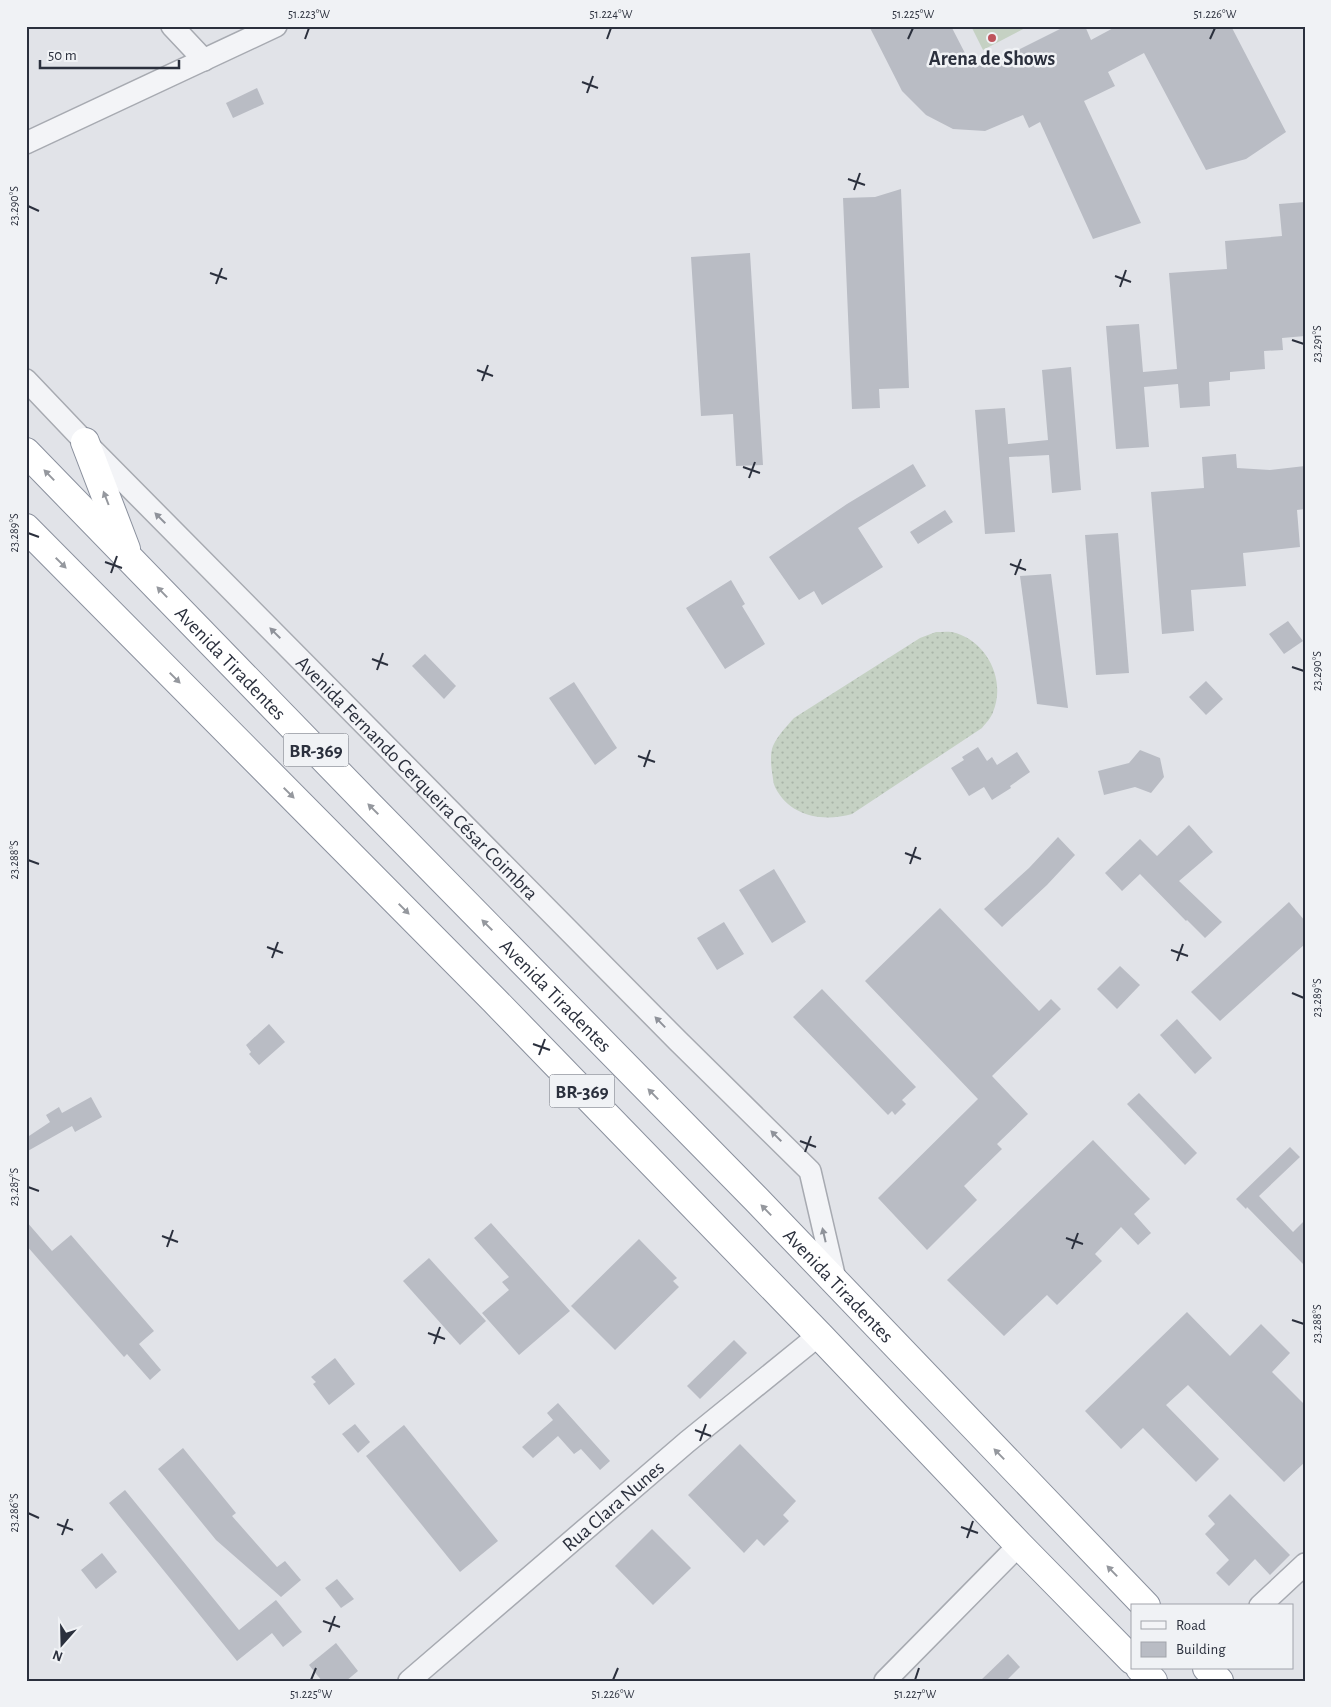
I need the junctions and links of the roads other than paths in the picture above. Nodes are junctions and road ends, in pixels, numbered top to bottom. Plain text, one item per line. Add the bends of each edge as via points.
1 (172, 26) edge
2 (276, 26) edge
3 (204, 60) junction
4 (26, 143) edge
5 (26, 380) edge
6 (85, 442) junction
7 (26, 452) edge
8 (26, 528) edge
9 (130, 560) junction
10 (836, 1283) junction
11 (819, 1335) junction
12 (1019, 1545) junction
13 (1305, 1564) edge
14 (1144, 1604) edge
15 (1262, 1604) edge
16 (1131, 1659) edge
17 (1142, 1670) edge
18 (1209, 1670) edge
19 (409, 1681) edge
20 (885, 1681) edge
21 (1153, 1681) edge
22 (1219, 1681) edge

1 - 3 street
2 - 3 street
3 - 4 street
5 - 6 street, Avenida Fernando Cerqueira César Coimbra
9 -> 6 highway
10 -> 6 street, Avenida Fernando Cerqueira César Coimbra via 810,1171
9 -> 7 highway, Avenida Tiradentes / BR-369
8 -> 11 highway, BR-369 via 494,1000
10 -> 9 highway, Avenida Tiradentes / BR-369
14 -> 10 highway, Avenida Tiradentes / BR-369
11 - 12 highway, BR-369
11 - 19 street, Rua Clara Nunes via 687,1442
12 - 16 highway, BR-369
12 - 20 street
13 - 15 street
17 - 21 highway
18 - 22 highway

